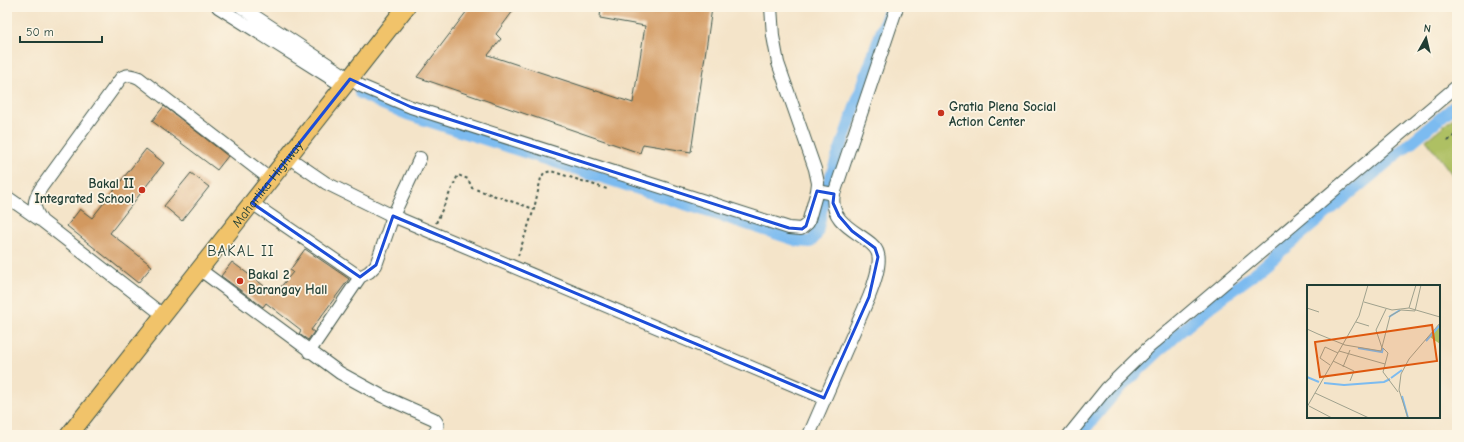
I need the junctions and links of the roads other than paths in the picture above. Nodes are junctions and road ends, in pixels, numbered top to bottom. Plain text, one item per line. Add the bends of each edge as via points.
1 (218, 7) edge
2 (241, 7) edge
3 (406, 7) edge
4 (771, 7) edge
5 (897, 7) edge
6 (346, 82) junction
7 (1457, 86) edge
8 (288, 157) junction
9 (420, 158) dead end
10 (270, 179) junction
11 (817, 191) junction
12 (834, 194) junction
13 (7, 196) edge
14 (252, 203) junction
15 (393, 216) junction
16 (42, 221) junction
17 (199, 269) junction
18 (360, 276) junction
19 (164, 315) junction
20 (309, 352) junction
21 (824, 398) junction
22 (69, 435) edge
23 (433, 435) edge
24 (809, 435) edge
25 (1069, 435) edge

1 - 6 street
2 - 6 street
3 - 6 highway, Maharlika Highway
4 - 11 street via 773,36 781,75 815,169
5 - 12 street
6 - 8 highway, Maharlika Highway
6 - 11 street via 411,107 789,228 801,229 806,226
7 - 25 street via 1148,348 1107,388
8 - 10 highway, Maharlika Highway
8 - 15 street via 326,183
9 - 15 street
10 - 14 highway, Maharlika Highway
10 - 16 street via 139,78 125,75 38,192 35,205
11 - 12 street
12 - 21 street via 834,206 838,216 852,231 875,248 878,257 869,297
13 - 16 street
14 - 17 highway, Maharlika Highway
14 - 18 street
15 - 18 street via 376,265 373,270
15 - 21 street
16 - 19 street
17 - 19 highway, Maharlika Highway
17 - 20 street
18 - 20 street
19 - 22 highway, Maharlika Highway
20 - 23 street via 351,380 434,419 438,426
21 - 24 street

